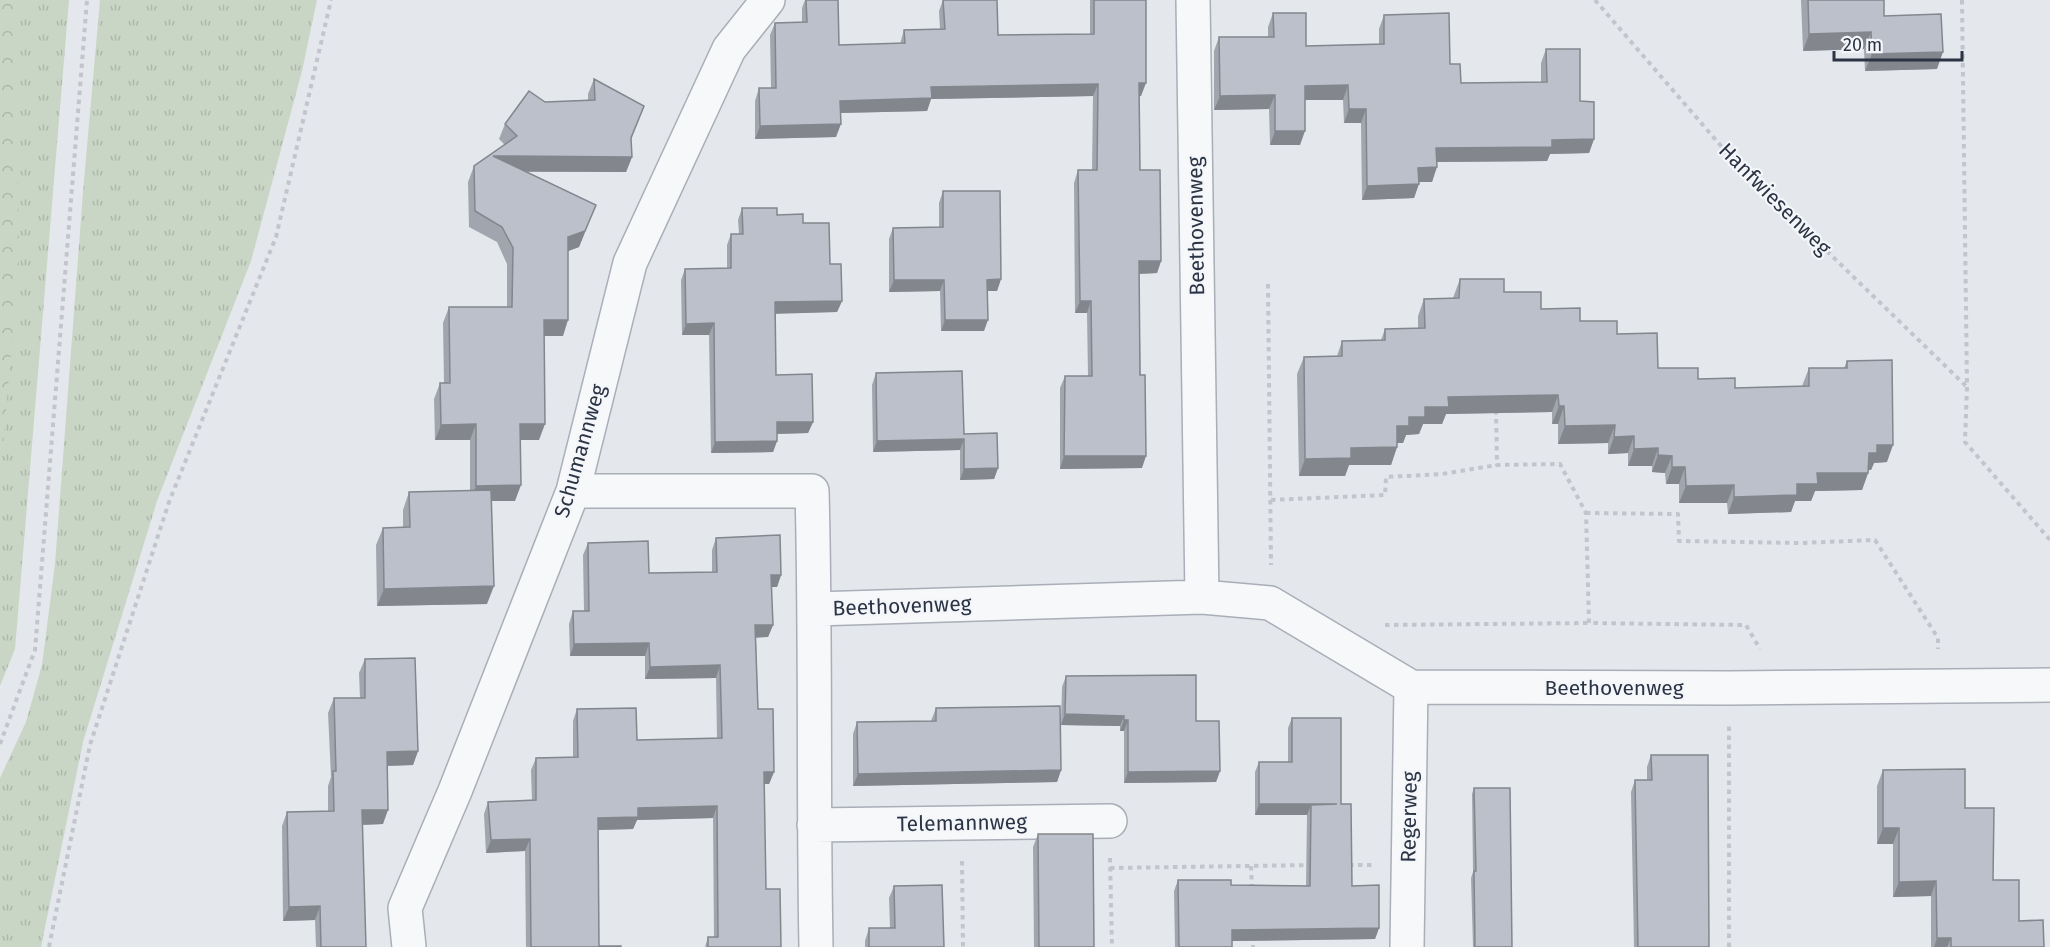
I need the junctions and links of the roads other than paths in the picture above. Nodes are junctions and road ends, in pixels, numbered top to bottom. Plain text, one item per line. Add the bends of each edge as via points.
1 (768, 0) edge
2 (1192, 0) edge
3 (573, 491) junction
4 (1202, 597) junction
5 (815, 609) junction
6 (2050, 685) edge
7 (1411, 687) junction
8 (1110, 821) road end
9 (814, 825) junction
10 (409, 947) edge
11 (816, 947) edge
12 (1407, 947) edge

1 - 3 street, Schumannweg via 729,49 630,263
2 - 4 street, Beethovenweg
3 - 5 street, Beethovenweg via 812,491
3 - 10 street, Schumannweg via 405,908
4 - 5 street, Beethovenweg
4 - 7 street, Beethovenweg via 1270,603
5 - 9 street
6 - 7 street, Beethovenweg
7 - 12 street, Regerweg
8 - 9 street, Telemannweg
9 - 11 street

